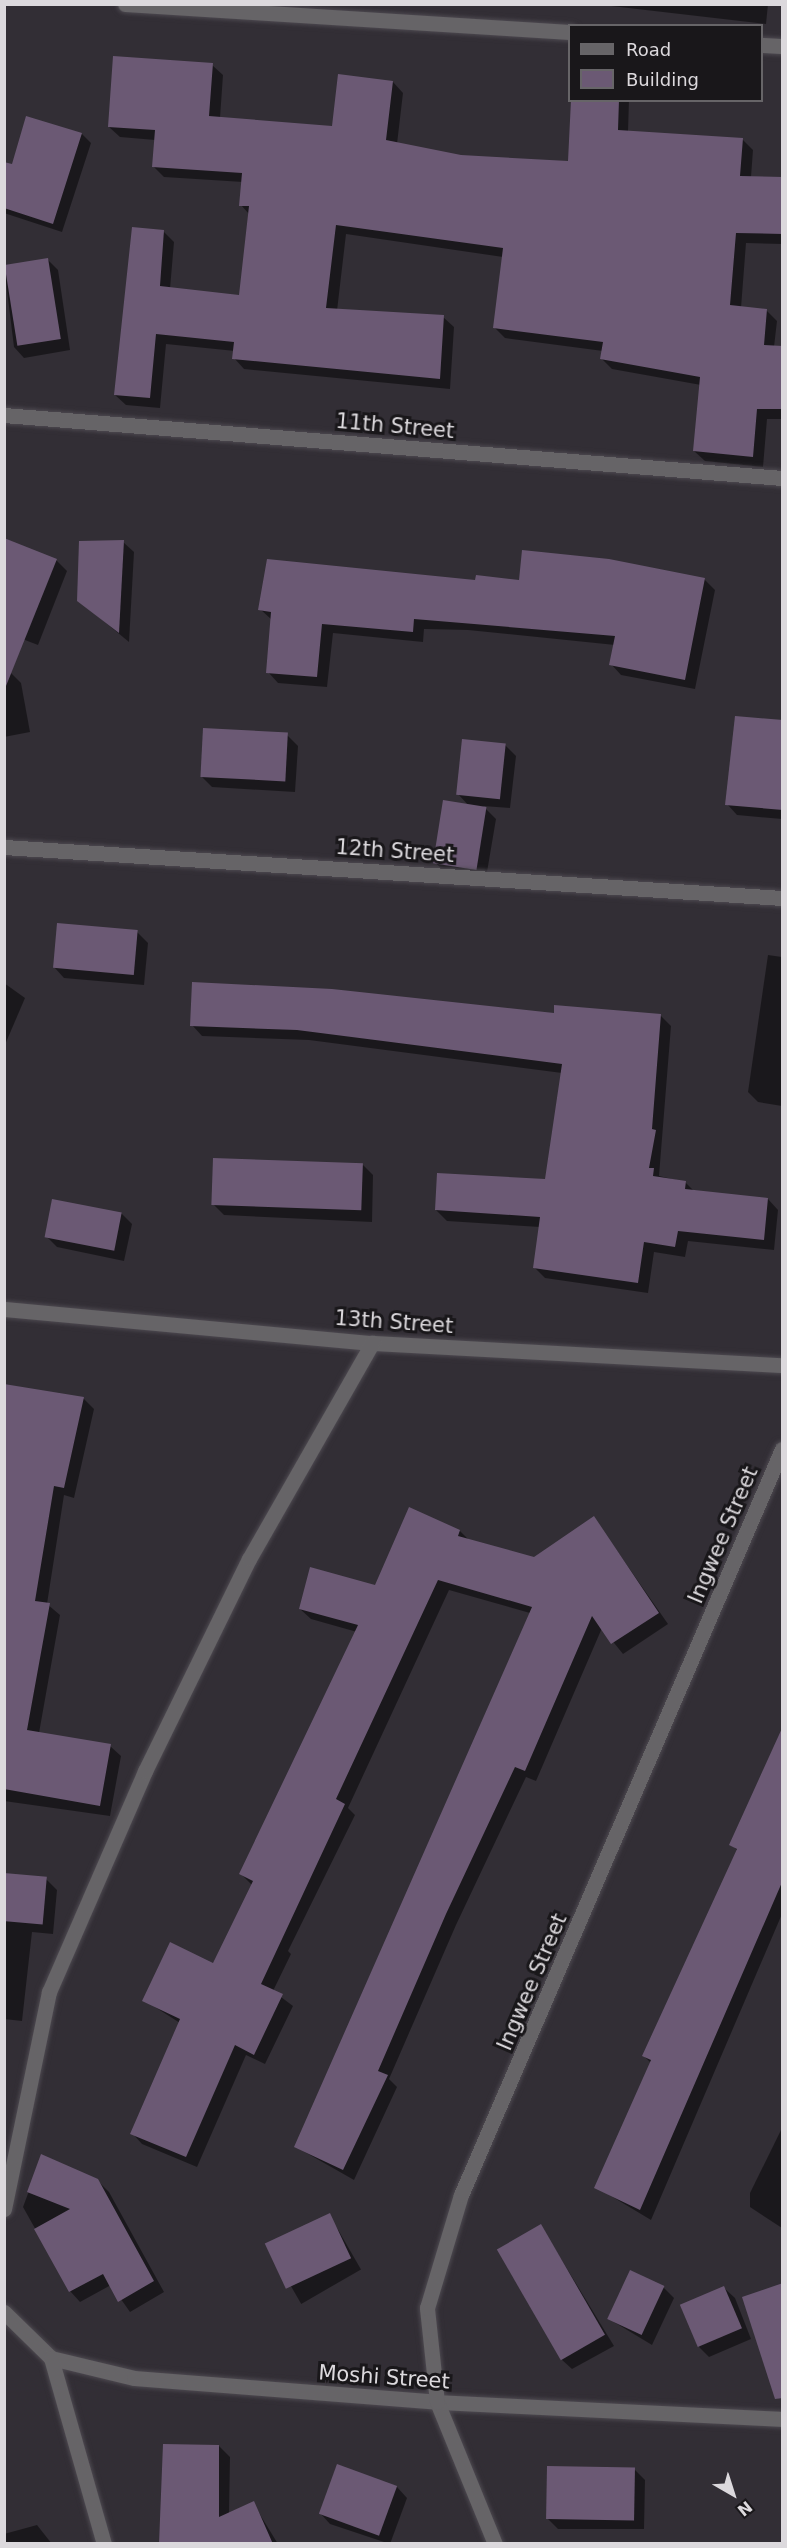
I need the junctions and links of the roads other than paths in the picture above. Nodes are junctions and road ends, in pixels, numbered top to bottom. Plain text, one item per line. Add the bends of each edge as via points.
1 (125, 4) edge
2 (568, 33) edge
3 (763, 45) edge
4 (783, 46) edge
5 (4, 415) edge
6 (783, 478) edge
7 (4, 847) edge
8 (783, 898) edge
9 (4, 1309) edge
10 (372, 1343) junction
11 (783, 1365) edge
12 (783, 1449) edge
13 (4, 2210) edge
14 (4, 2312) edge
15 (51, 2358) junction
16 (437, 2403) junction
17 (783, 2420) edge
18 (104, 2544) edge
19 (495, 2544) edge

1 - 2 street
3 - 4 street
5 - 6 street, 11th Street
7 - 8 street, 12th Street
9 - 10 street, 13th Street
10 - 11 street, 13th Street
10 - 13 street via 249,1559 145,1771 53,1982
12 - 16 street, Ingwee Street via 461,2196 427,2308
14 - 15 street
15 - 16 street, Moshi Street via 134,2378
15 - 18 street
16 - 17 street, Moshi Street
16 - 19 street, Ingwee Street

